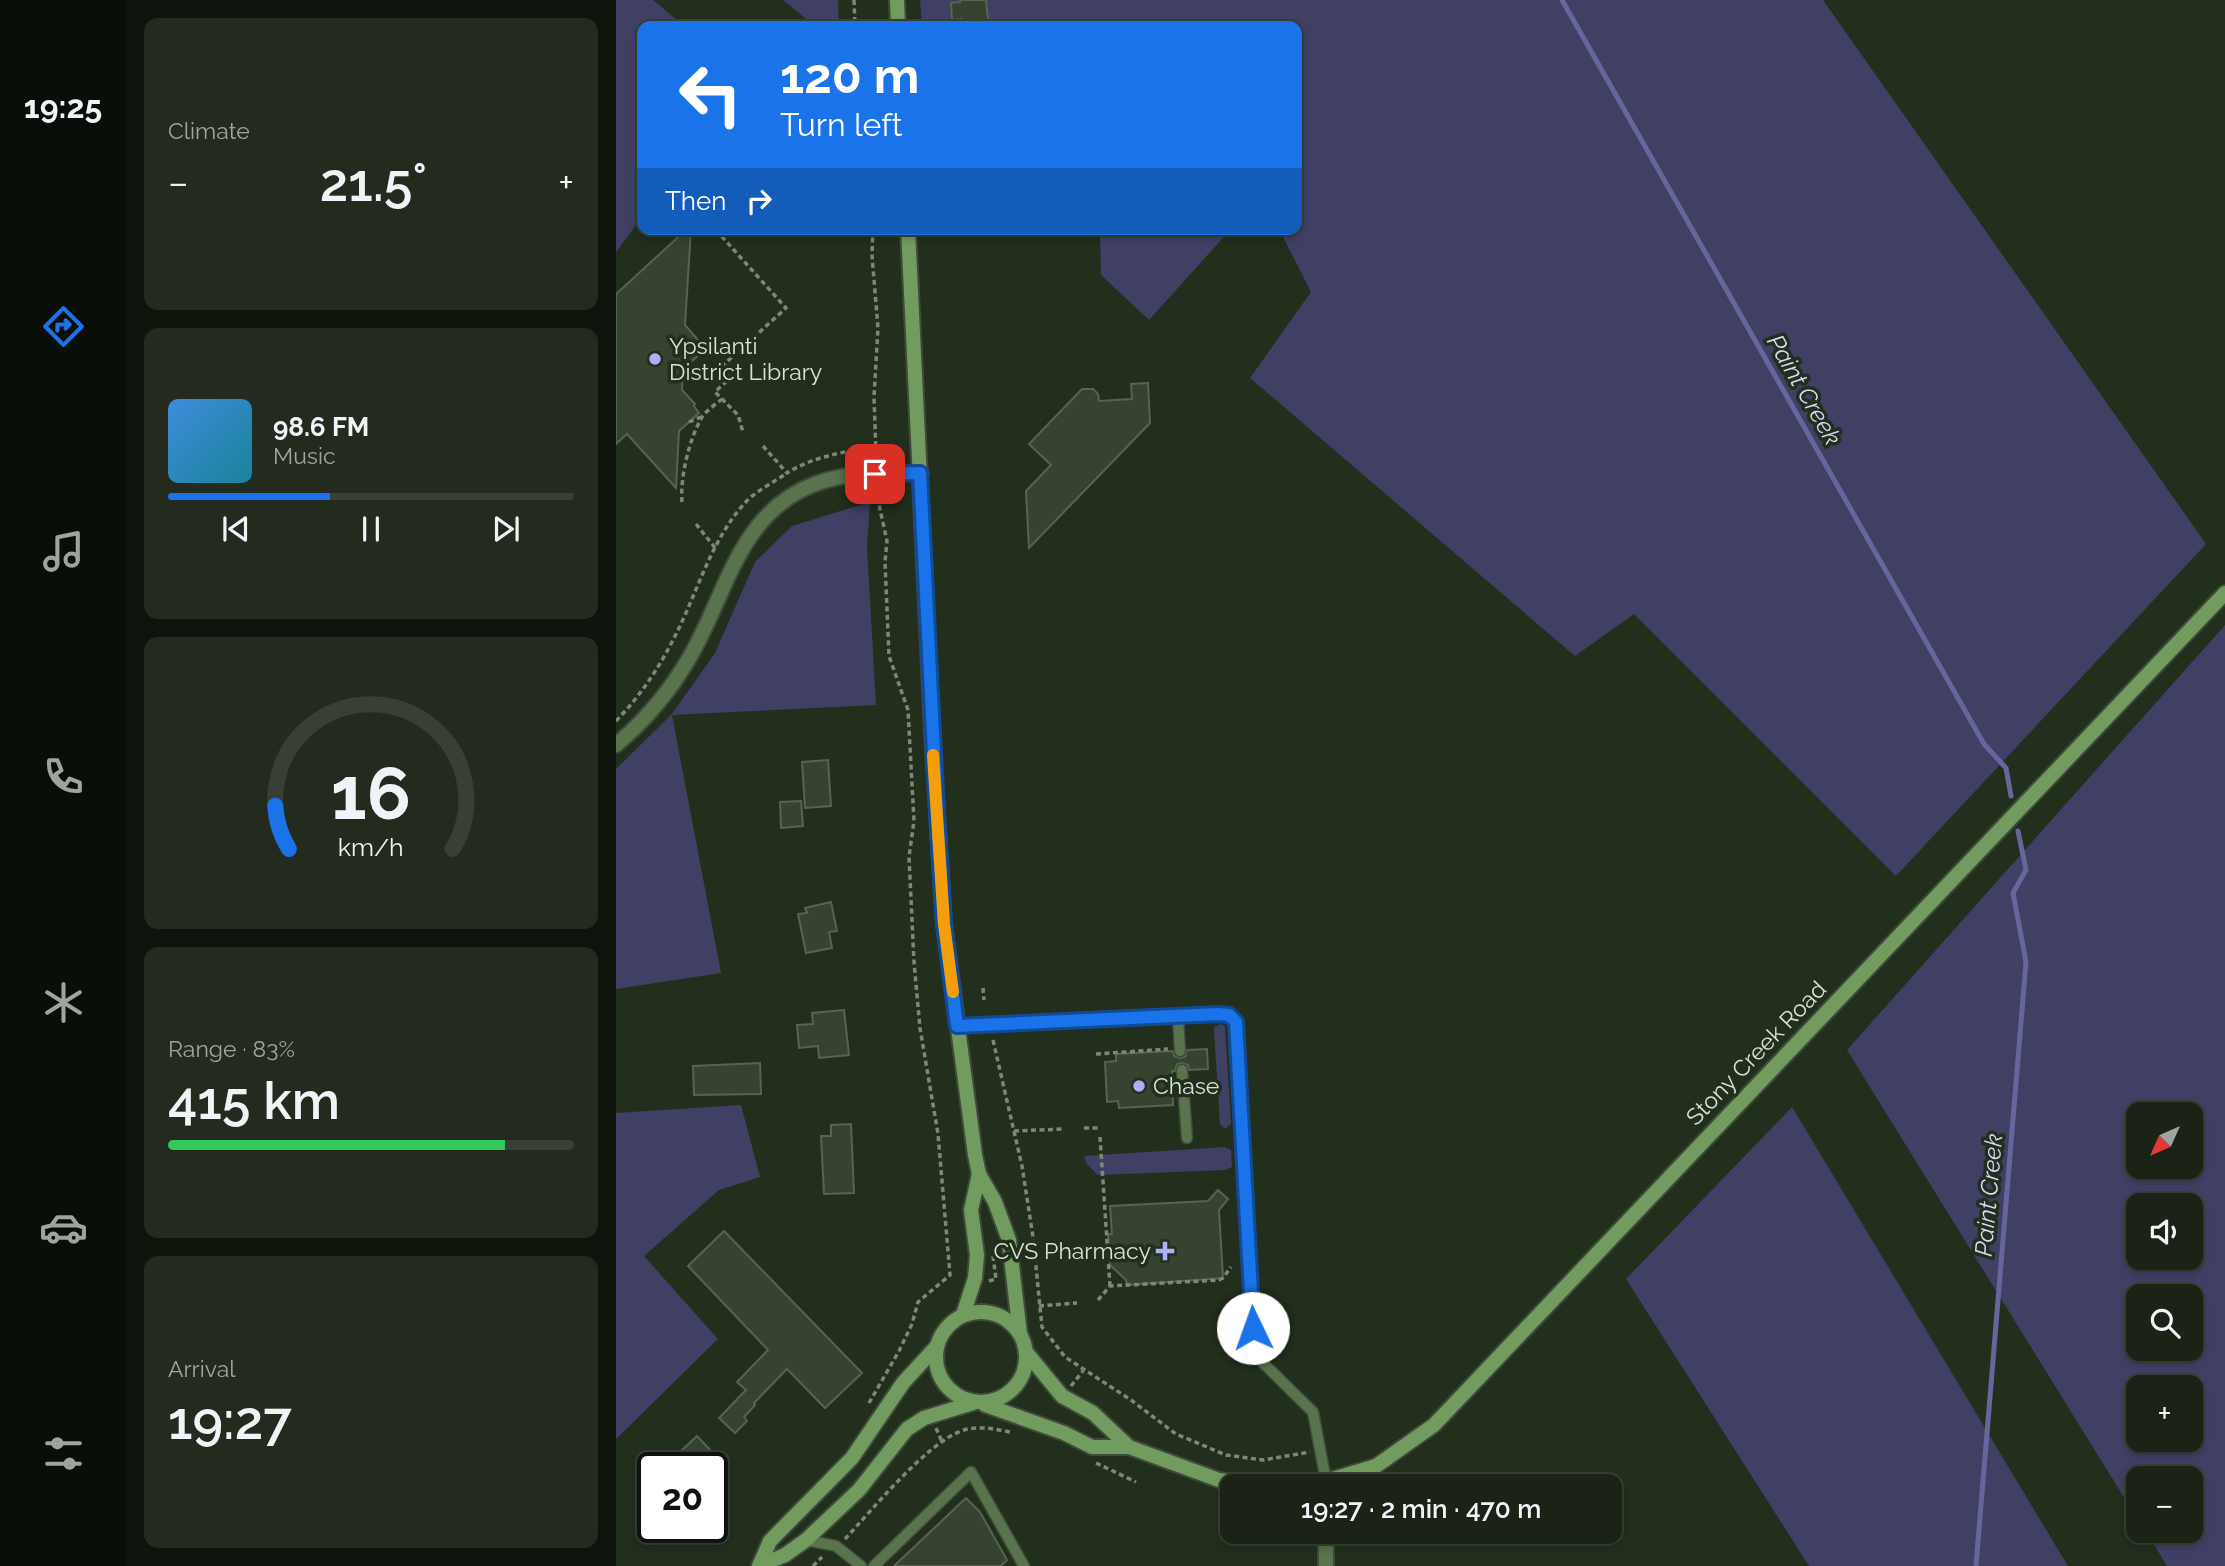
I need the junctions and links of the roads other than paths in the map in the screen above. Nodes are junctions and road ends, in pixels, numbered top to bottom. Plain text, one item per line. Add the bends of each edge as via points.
1 (897, 0) edge
2 (898, 21) edge
3 (908, 235) edge
4 (920, 473) junction
5 (2225, 593) edge
6 (616, 745) edge
7 (1178, 1017) junction
8 (957, 1026) junction
9 (1175, 1050) road end
10 (1182, 1070) dead end
11 (1187, 1138) dead end
12 (979, 1174) junction
13 (962, 1315) junction
14 (1020, 1334) junction
15 (936, 1347) junction
16 (1027, 1352) junction
17 (976, 1403) junction
18 (1129, 1447) junction
19 (1324, 1474) edge
20 (1352, 1474) edge
21 (1220, 1480) edge
22 (806, 1540) junction
23 (1326, 1544) edge
24 (760, 1565) edge
25 (861, 1566) edge
26 (874, 1566) edge
27 (1024, 1566) edge
28 (1326, 1566) edge

1 - 2 main road
3 - 4 main road
4 - 6 street via 837,478 791,495 740,550 690,658 674,682
4 - 8 main road via 944,924
5 - 20 main road, Stony Creek Road via 1434,1425 1376,1466
7 - 8 lane
7 - 9 lane
7 - 19 lane via 1229,1015 1236,1022 1255,1355 1313,1412
8 - 12 main road
10 - 11 lane
12 - 13 main road via 971,1210 975,1278
12 - 14 main road via 1009,1240
13 - 14 main road via 988,1312 1004,1318
13 - 15 main road via 944,1329
14 - 16 main road
15 - 17 main road via 937,1372 949,1390
15 - 24 main road via 903,1383 852,1458 770,1541
16 - 17 main road via 1025,1372 1014,1390 996,1401
16 - 18 main road via 1062,1396 1093,1413
17 - 18 main road via 1093,1447
17 - 22 main road via 931,1415 907,1429 859,1490
18 - 21 main road
22 - 24 main road
22 - 25 lane via 836,1546
23 - 28 street
26 - 27 lane via 971,1472

